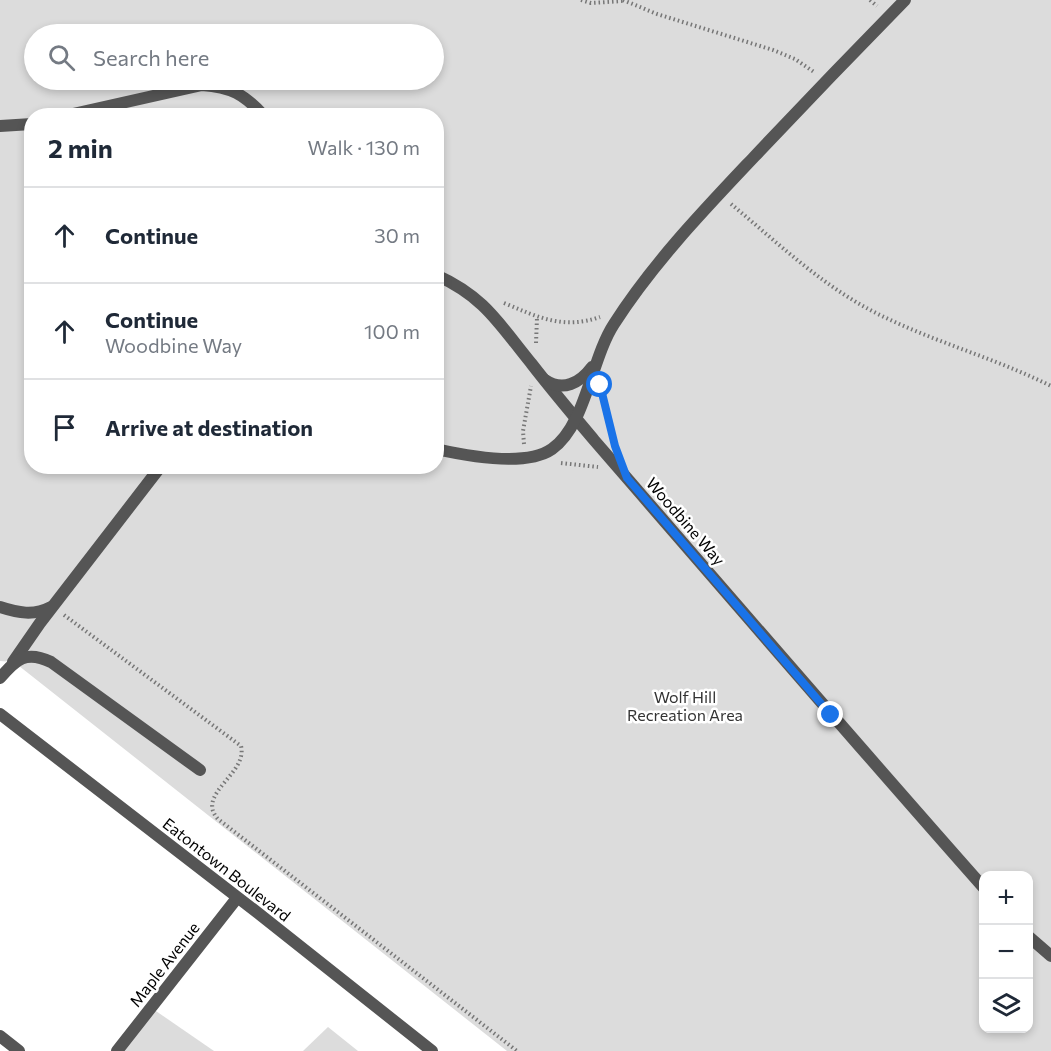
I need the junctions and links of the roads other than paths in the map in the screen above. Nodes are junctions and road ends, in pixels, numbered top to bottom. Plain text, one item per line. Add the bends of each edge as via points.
1 (905, 0) edge
2 (184, 90) edge
3 (230, 90) edge
4 (101, 108) edge
5 (257, 108) edge
6 (24, 124) edge
7 (0, 126) edge
8 (444, 278) edge
9 (598, 359) junction
10 (543, 379) junction
11 (575, 418) junction
12 (444, 450) edge
13 (155, 474) edge
14 (53, 606) junction
15 (0, 607) edge
16 (14, 662) junction
17 (0, 678) edge
18 (0, 714) edge
19 (200, 770) dead end
20 (979, 882) edge
21 (237, 898) junction
22 (1033, 940) edge
23 (1051, 956) edge
24 (0, 1036) edge
25 (19, 1051) edge
26 (117, 1051) edge
27 (432, 1051) edge

1 - 9 street via 684,232 612,326
2 - 4 street
3 - 5 street
6 - 7 street
8 - 10 street, Woodbine Way via 478,299
9 - 10 street via 578,382 552,384
9 - 11 street
10 - 11 street, Woodbine Way
11 - 12 street via 552,449 530,458
11 - 20 street, Woodbine Way
13 - 14 street
14 - 15 street via 28,613
14 - 16 street
16 - 17 street
16 - 19 street via 34,656 51,662
18 - 21 street, Eatontown Boulevard
21 - 26 street, Maple Avenue
21 - 27 street, Eatontown Boulevard
22 - 23 street
24 - 25 street

